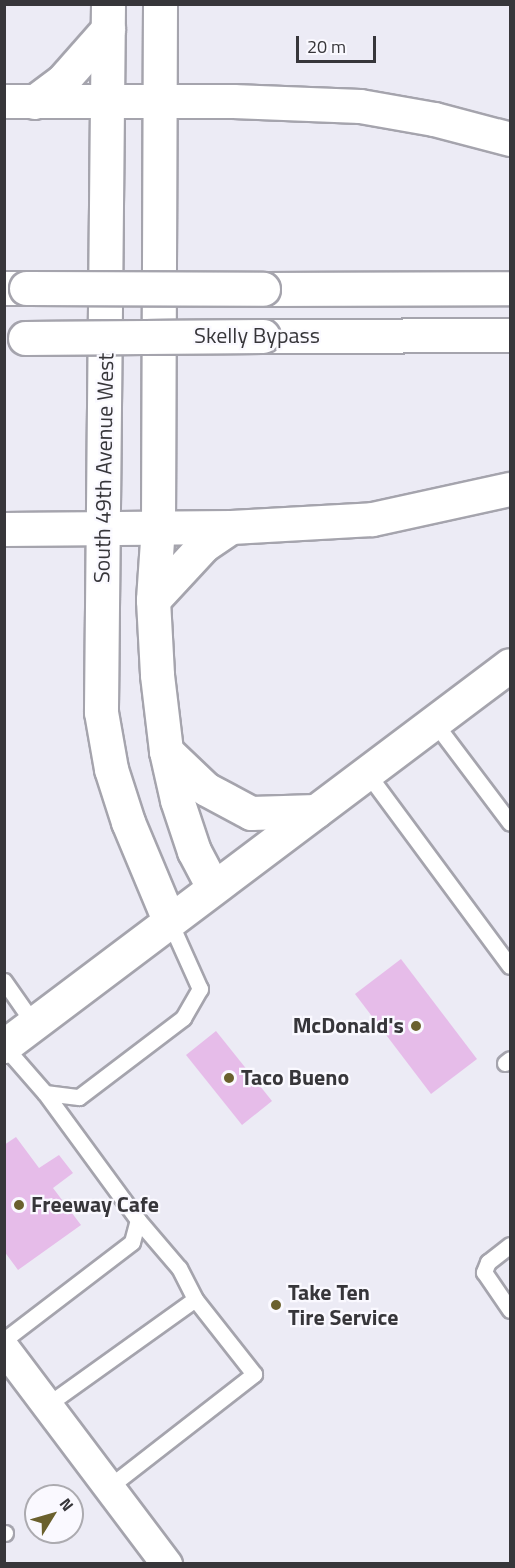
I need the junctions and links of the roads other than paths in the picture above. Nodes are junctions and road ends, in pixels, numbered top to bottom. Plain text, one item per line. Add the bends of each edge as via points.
1 (160, 4) edge
2 (108, 16) edge
3 (19, 102) edge
4 (161, 102) junction
5 (107, 104) junction
6 (510, 139) edge
7 (15, 288) edge
8 (510, 288) edge
9 (510, 335) edge
10 (15, 338) edge
11 (510, 489) edge
12 (105, 526) junction
13 (158, 526) junction
14 (231, 527) junction
15 (4, 529) edge
16 (153, 600) junction
17 (510, 665) edge
18 (434, 722) junction
19 (166, 752) junction
20 (367, 772) junction
21 (316, 811) junction
22 (510, 823) edge
23 (213, 887) junction
24 (169, 920) junction
25 (510, 966) edge
26 (4, 981) edge
27 (34, 1024) junction
28 (4, 1046) edge
29 (45, 1093) junction
30 (138, 1220) junction
31 (510, 1245) edge
32 (195, 1299) junction
33 (510, 1310) edge
34 (4, 1340) edge
35 (4, 1348) edge
36 (47, 1405) junction
37 (110, 1487) junction
38 (167, 1563) edge

1 - 4 main road
2 - 3 main road via 63,80
2 - 5 main road, South 49th Avenue West
3 - 5 main road
4 - 5 main road
4 - 6 main road via 360,106 434,119
4 - 13 main road
5 - 12 main road, South 49th Avenue West
7 - 8 main road, bridge
9 - 10 main road, Skelly Bypass, bridge
11 - 14 main road via 372,519
12 - 13 main road
12 - 15 main road
12 - 24 main road, South 49th Avenue West via 101,712 111,769
13 - 14 main road
13 - 16 main road
14 - 16 main road via 204,545
16 - 19 main road
17 - 18 main road
18 - 20 main road
18 - 22 lane
19 - 21 main road via 206,789 251,813
19 - 23 main road via 194,851
20 - 21 main road
20 - 25 lane
21 - 23 main road
23 - 24 main road
24 - 27 main road
24 - 29 lane via 200,989 183,1018 79,1097
26 - 27 lane
27 - 28 main road
28 - 29 lane
29 - 30 lane
30 - 32 lane via 179,1268
30 - 34 lane via 132,1242
31 - 33 lane via 488,1262 484,1272
32 - 36 lane
32 - 37 lane via 254,1374
35 - 36 street
36 - 37 street
37 - 38 street

